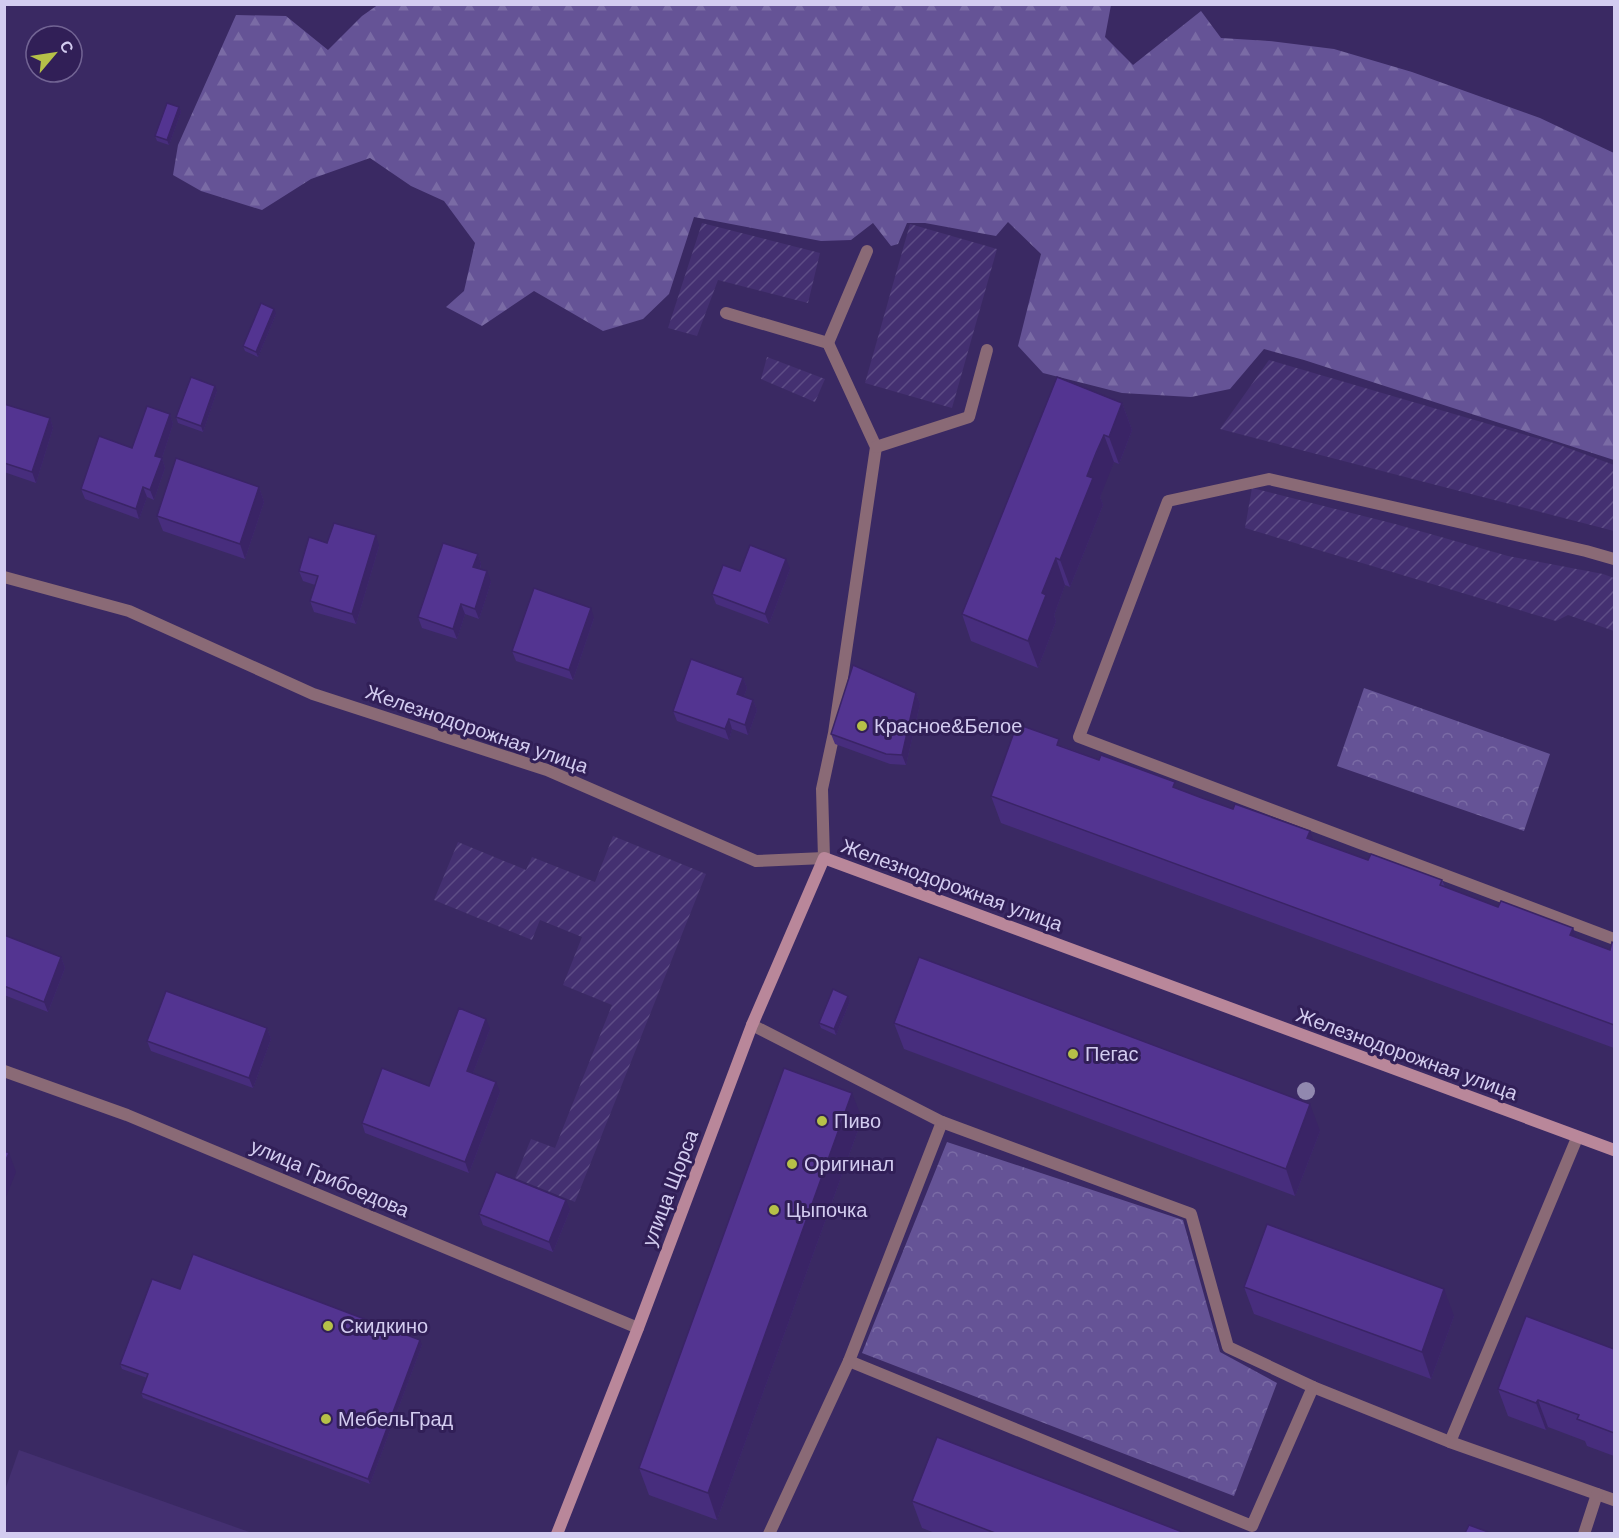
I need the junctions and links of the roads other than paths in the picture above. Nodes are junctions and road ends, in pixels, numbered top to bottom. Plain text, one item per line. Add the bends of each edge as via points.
1 (867, 250) dead end
2 (726, 313) dead end
3 (828, 343) junction
4 (987, 350) dead end
5 (876, 447) junction
6 (1614, 560) edge
7 (4, 576) edge
8 (824, 858) junction
9 (1614, 939) edge
10 (752, 1025) junction
11 (4, 1071) edge
12 (942, 1122) junction
13 (1577, 1138) junction
14 (1614, 1150) edge
15 (638, 1328) junction
16 (849, 1361) junction
17 (1313, 1387) junction
18 (1450, 1442) junction
19 (1598, 1494) junction
20 (1614, 1500) edge
21 (557, 1533) edge
22 (769, 1533) edge
23 (1584, 1533) edge

1 - 3 street
2 - 3 street
3 - 5 street
4 - 5 street via 969,417
5 - 8 street via 834,733 822,789
6 - 9 street via 1269,479 1168,501 1079,737
7 - 8 street, Железнодорожная улица via 129,611 313,693 547,770 756,861
8 - 10 main road, улица Щорса
8 - 13 main road, Железнодорожная улица
10 - 12 street
10 - 15 main road, улица Щорса
11 - 15 street, улица Грибоедова via 128,1115
12 - 16 street
12 - 17 street via 1191,1214 1228,1347
13 - 14 main road, Железнодорожная улица
13 - 18 street
15 - 21 main road, улица Щорса
16 - 17 street via 1252,1526
16 - 22 street
17 - 18 street
18 - 19 street
19 - 20 street
19 - 23 street

